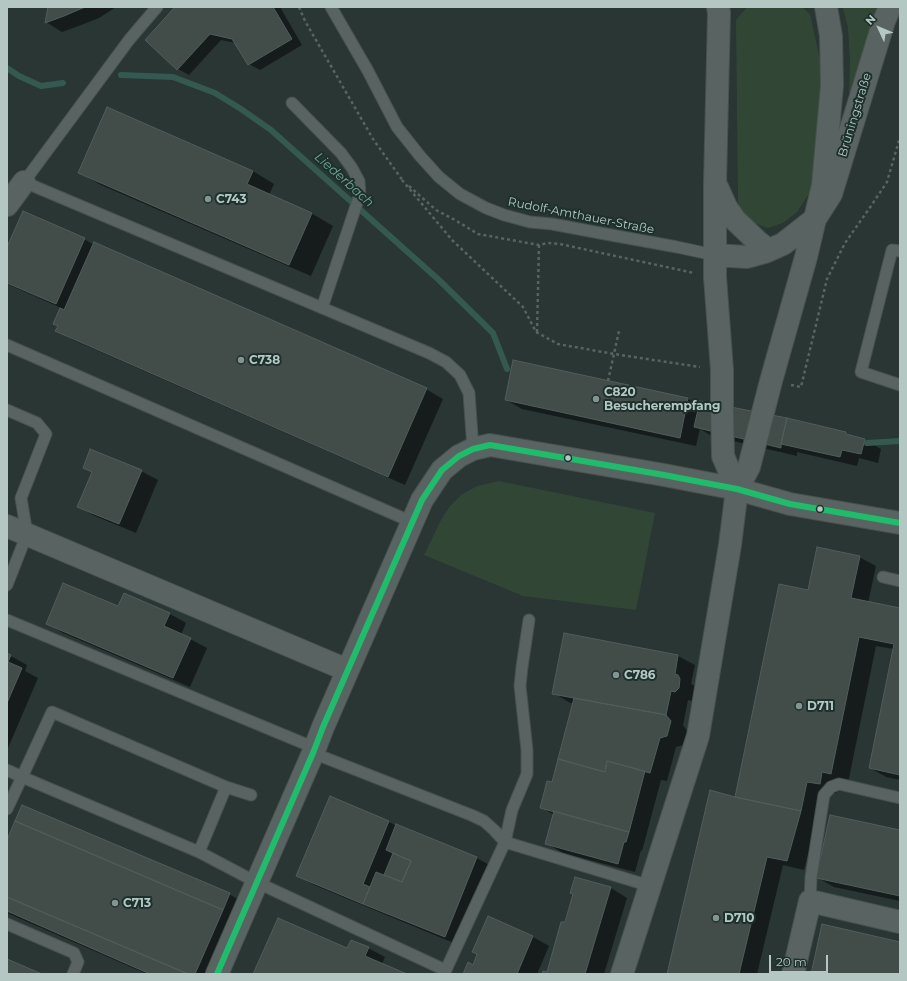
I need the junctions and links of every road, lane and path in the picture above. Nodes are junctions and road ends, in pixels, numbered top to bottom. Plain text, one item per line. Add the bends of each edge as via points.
1 (157, 7) edge
2 (331, 7) edge
3 (826, 7) edge
4 (890, 7) edge
5 (720, 8) edge
6 (292, 103) dead end
7 (900, 137) edge
8 (402, 180) dead end
9 (24, 182) junction
10 (715, 184) junction
11 (7, 205) edge
12 (816, 219) junction
13 (539, 245) dead end
14 (768, 250) junction
15 (900, 252) edge
16 (714, 255) junction
17 (322, 308) junction
18 (619, 331) dead end
19 (536, 332) junction
20 (7, 345) edge
21 (614, 354) junction
22 (722, 370) junction
23 (771, 380) junction
24 (608, 381) dead end
25 (900, 385) edge
26 (7, 410) edge
27 (473, 449) junction
28 (736, 489) junction
29 (412, 522) junction
30 (900, 523) edge
31 (7, 526) edge
32 (27, 534) junction
33 (883, 577) dead end
34 (900, 581) edge
35 (7, 585) edge
36 (7, 620) edge
37 (530, 620) dead end
38 (347, 670) junction
39 (314, 750) junction
40 (7, 770) edge
41 (22, 776) junction
42 (226, 787) junction
43 (251, 796) dead end
44 (900, 798) edge
45 (7, 809) edge
46 (505, 842) junction
47 (199, 852) junction
48 (256, 882) junction
49 (650, 886) junction
50 (810, 901) junction
51 (900, 922) edge
52 (7, 924) edge
53 (444, 972) edge
54 (73, 974) edge
55 (217, 974) edge
56 (622, 974) edge
57 (794, 974) edge

1 - 9 lane via 129,40
2 - 16 lane, Rudolf-Amthauer-Straße via 397,127 439,177 460,194 486,208 530,222
3 - 12 street via 831,36 832,85 823,185
4 - 12 street, Brüningstraße via 831,194
5 - 10 street
6 - 17 lane via 341,153 359,181 360,195
7 - 23 path via 887,182 844,242 827,279 800,387
8 - 19 path via 452,240 524,307
9 - 11 street
9 - 17 lane
10 - 14 street via 735,220
10 - 16 street
12 - 14 street via 783,244
12 - 23 street
13 - 19 path
14 - 16 street via 747,257
15 - 25 lane via 892,250 861,372
16 - 22 street
17 - 27 lane via 429,352 446,362 460,375 469,393
18 - 21 path
19 - 21 path via 558,344
20 - 29 lane
21 - 22 path
21 - 24 path
22 - 28 street via 723,456
23 - 28 street via 749,467
26 - 32 lane via 37,423 46,434 21,498
27 - 28 street via 490,446
27 - 29 street via 459,456 442,470 422,500
28 - 30 street via 790,504
28 - 49 street via 730,546 698,736
29 - 38 street
31 - 32 street
32 - 35 lane
32 - 38 street
33 - 34 lane
36 - 39 lane
37 - 46 lane via 520,686 527,774 512,810
38 - 39 street
39 - 46 lane via 484,821
39 - 48 street
40 - 41 lane
41 - 42 lane via 52,712
41 - 45 lane
41 - 47 lane
42 - 43 lane
42 - 47 lane
44 - 50 lane via 839,784 831,787 824,795 811,877
46 - 49 lane
46 - 53 lane
47 - 48 lane
48 - 53 lane
48 - 55 street
49 - 56 street
50 - 51 street
50 - 57 street
52 - 54 lane via 74,953 78,962

